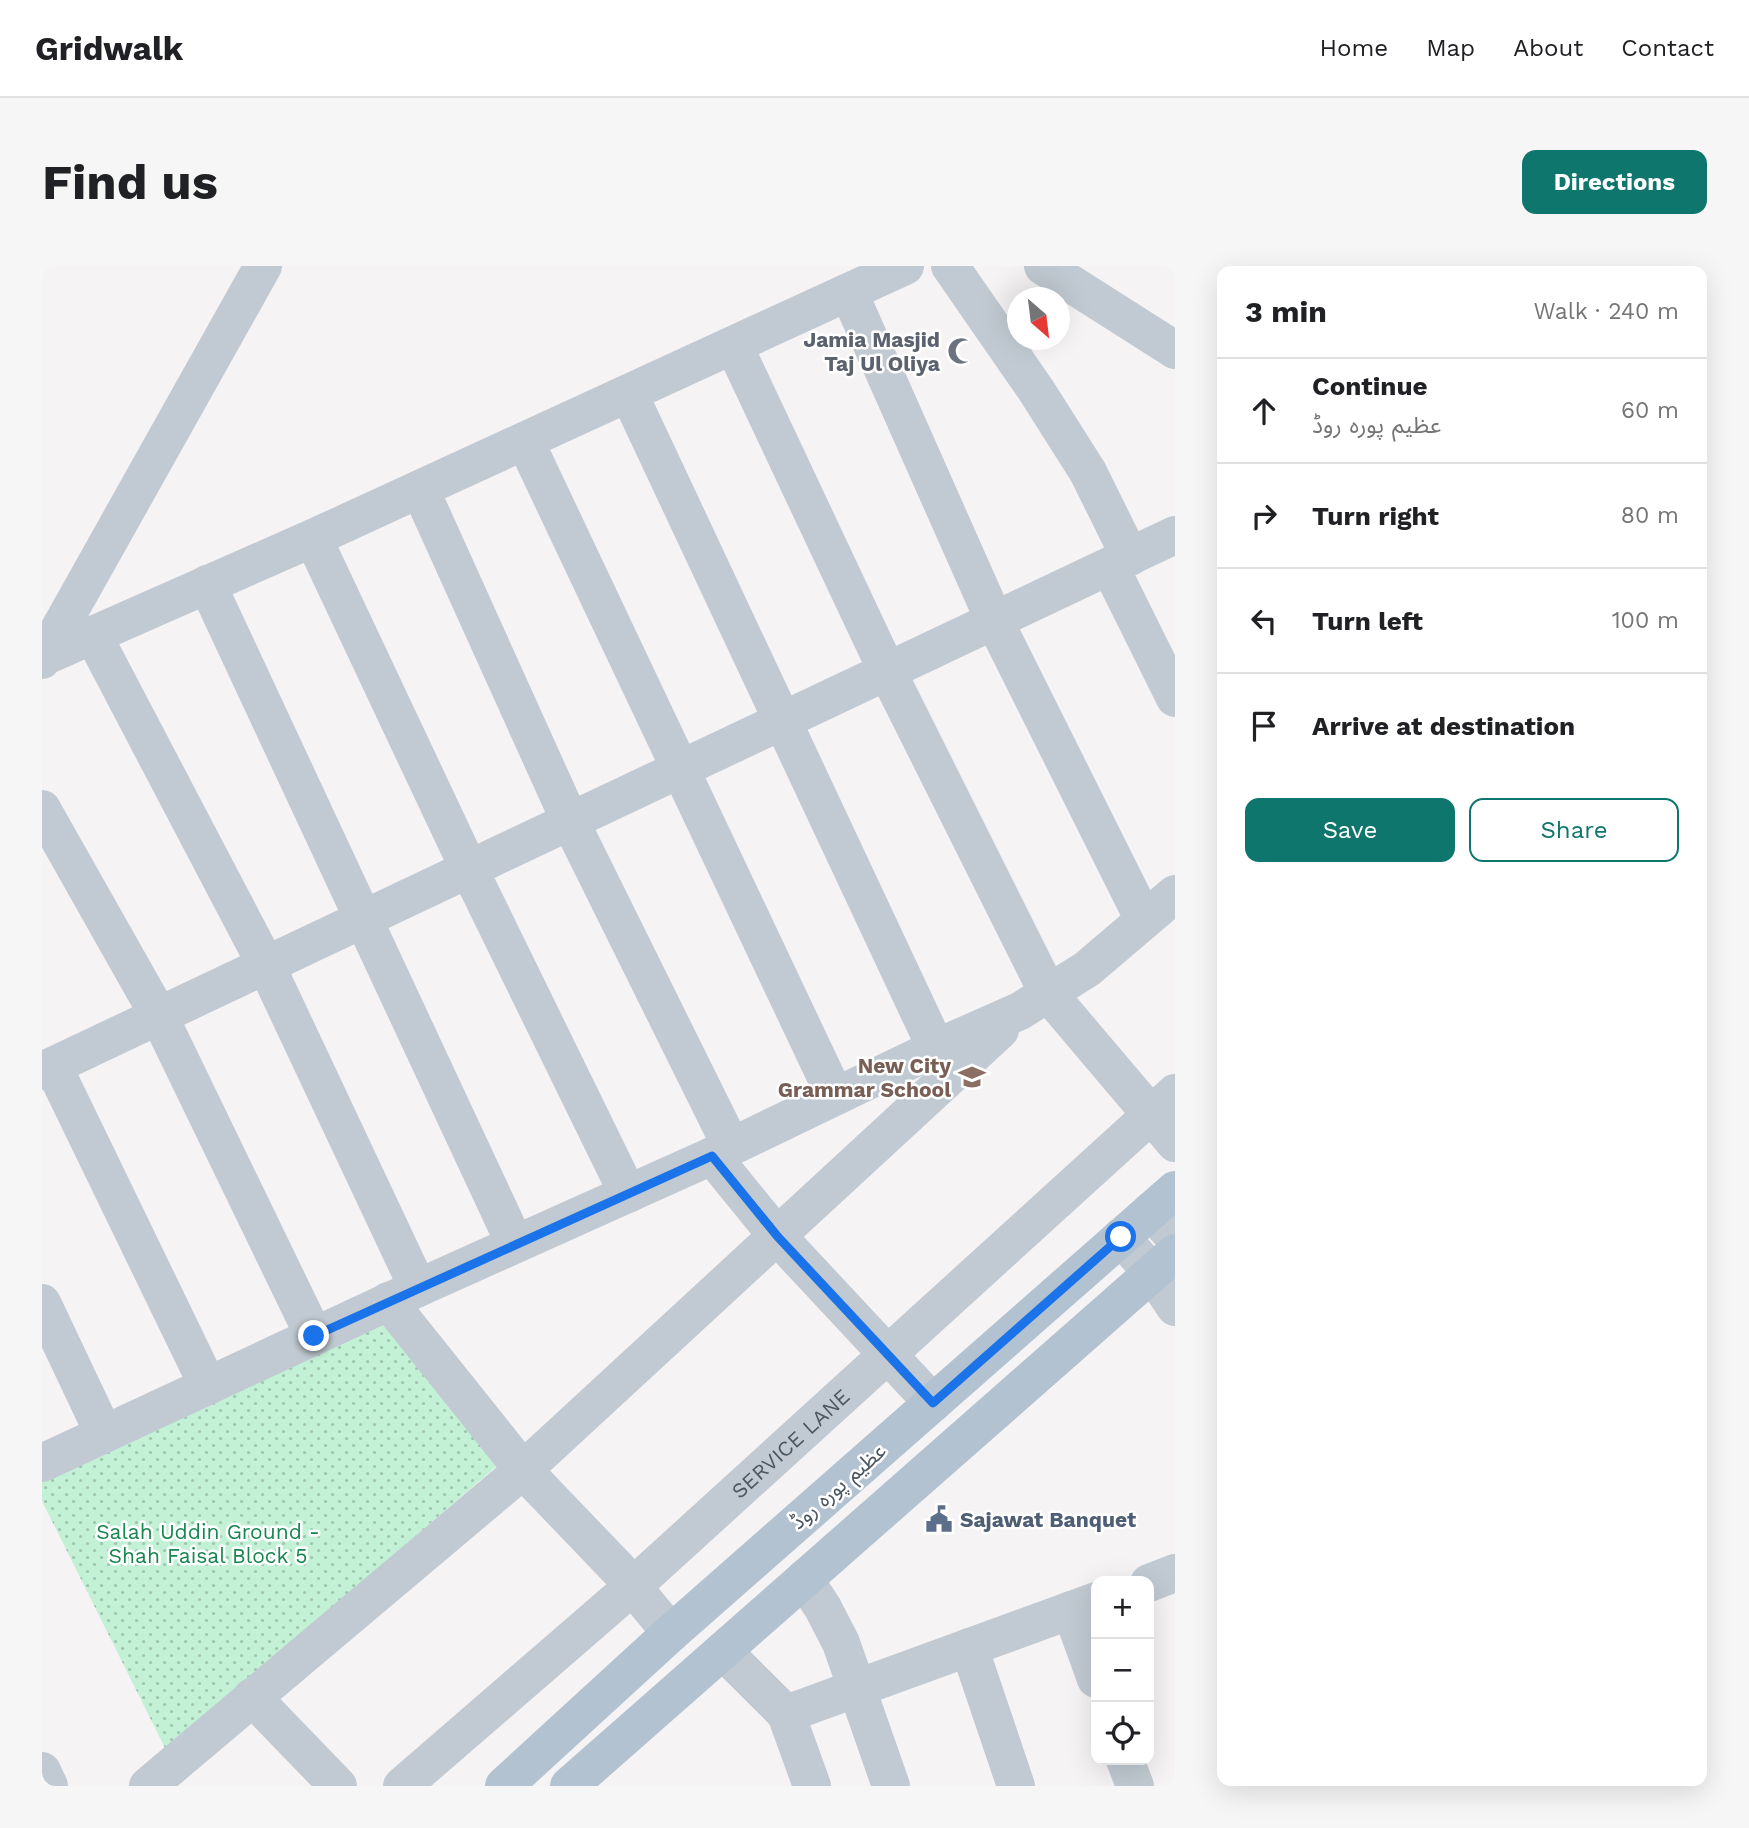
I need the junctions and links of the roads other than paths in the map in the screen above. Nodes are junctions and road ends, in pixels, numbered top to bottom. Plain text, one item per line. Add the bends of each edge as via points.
1 (263, 266) edge
2 (905, 266) edge
3 (950, 266) edge
4 (1043, 266) edge
5 (849, 293) junction
6 (734, 346) junction
7 (1175, 350) edge
8 (629, 394) junction
9 (525, 441) junction
10 (420, 489) junction
11 (1175, 535) edge
12 (313, 538) junction
13 (1120, 562) junction
14 (207, 584) junction
15 (995, 622) junction
16 (94, 637) junction
17 (43, 658) edge
18 (888, 673) junction
19 (1175, 698) edge
20 (782, 722) junction
21 (681, 769) junction
22 (42, 809) edge
23 (570, 821) junction
24 (469, 869) junction
25 (1175, 894) edge
26 (364, 918) junction
27 (1144, 920) junction
28 (266, 965) junction
29 (1034, 1002) junction
30 (159, 1016) junction
31 (936, 1048) junction
32 (48, 1069) edge
33 (835, 1096) junction
34 (1163, 1104) edge
35 (1175, 1143) edge
36 (721, 1151) junction
37 (628, 1194) junction
38 (1167, 1213) edge
39 (778, 1237) junction
40 (1121, 1237) junction
41 (515, 1244) junction
42 (1164, 1264) edge
43 (403, 1294) junction
44 (42, 1303) edge
45 (1175, 1307) edge
46 (314, 1336) junction
47 (888, 1354) junction
48 (208, 1386) junction
49 (933, 1403) junction
50 (104, 1434) junction
51 (42, 1463) edge
52 (523, 1470) junction
53 (1175, 1573) edge
54 (804, 1579) junction
55 (1154, 1581) edge
56 (632, 1587) junction
57 (1084, 1606) edge
58 (671, 1633) junction
59 (970, 1647) junction
60 (1091, 1649) edge
61 (723, 1651) junction
62 (856, 1689) junction
63 (252, 1697) junction
64 (786, 1714) junction
65 (1127, 1765) edge
66 (42, 1771) edge
67 (49, 1786) edge
68 (148, 1786) edge
69 (338, 1786) edge
70 (402, 1786) edge
71 (504, 1786) edge
72 (569, 1786) edge
73 (812, 1786) edge
74 (891, 1786) edge
75 (1016, 1786) edge
76 (1135, 1786) edge

1 - 17 street
2 - 5 street
3 - 13 street via 1088,472
4 - 7 street
5 - 6 street
5 - 15 street
6 - 8 street
6 - 18 street
8 - 9 street
8 - 20 street
9 - 10 street
9 - 21 street
10 - 12 street
10 - 23 street
11 - 13 street
12 - 14 street
12 - 24 street
13 - 15 street
13 - 19 street
14 - 16 street
14 - 26 street
15 - 18 street
15 - 27 street
16 - 17 street
16 - 28 street
18 - 20 street
18 - 29 street
20 - 21 street
20 - 31 street
21 - 23 street
21 - 33 street
22 - 30 street
23 - 24 street
23 - 36 street
24 - 26 street
24 - 37 street
25 - 27 street
26 - 28 street
26 - 41 street
27 - 29 street via 1087,969
28 - 30 street
28 - 43 street
29 - 31 street
29 - 34 street
29 - 39 street
30 - 32 street
30 - 46 street
31 - 33 street
32 - 48 street
33 - 36 street
34 - 35 street
34 - 47 street, SERVICE LANE
36 - 37 street
36 - 39 street
37 - 41 street
38 - 40 main road, عظیم پورہ روڈ
39 - 47 street
39 - 52 street
40 - 42 street
40 - 49 main road, عظیم پورہ روڈ
41 - 43 street
42 - 45 street
42 - 54 main road
43 - 46 street
43 - 52 street
44 - 50 street
46 - 48 street
47 - 49 street
47 - 56 street, SERVICE LANE
48 - 50 street
49 - 58 main road, عظیم پورہ روڈ
50 - 51 street
52 - 56 street
52 - 63 street
53 - 55 street
54 - 61 main road
54 - 62 street via 841,1643
56 - 58 street
56 - 70 street, SERVICE LANE
57 - 59 street
57 - 60 street
58 - 71 main road, عظیم پورہ روڈ
59 - 62 street
59 - 75 street
61 - 64 street
61 - 72 main road
62 - 64 street
62 - 74 street
63 - 68 street
63 - 69 street
64 - 73 street
65 - 76 street
66 - 67 street

